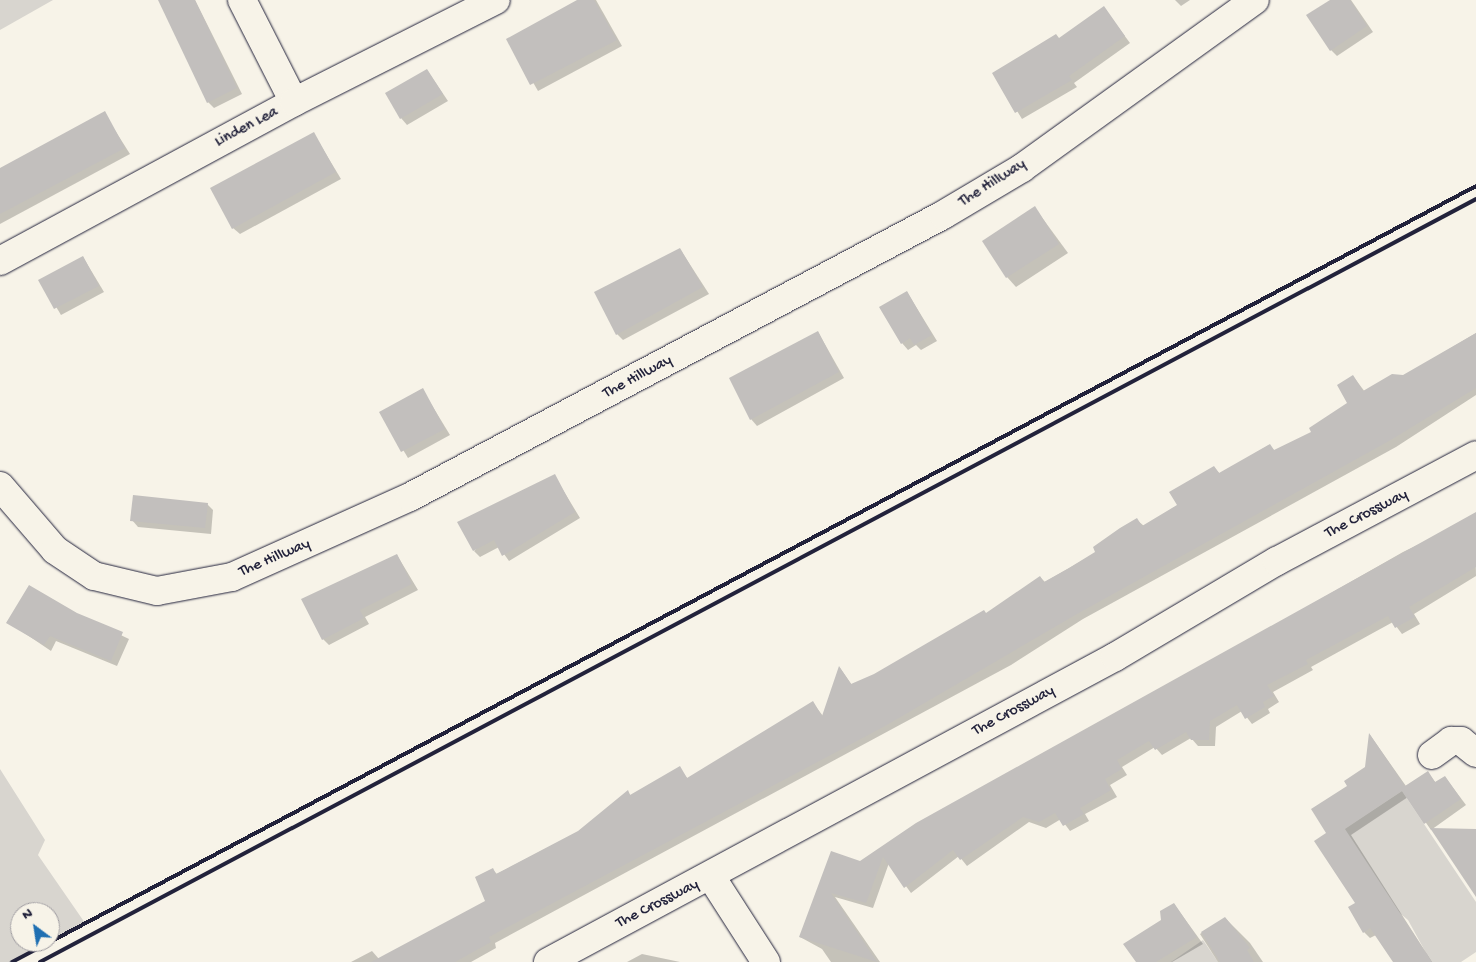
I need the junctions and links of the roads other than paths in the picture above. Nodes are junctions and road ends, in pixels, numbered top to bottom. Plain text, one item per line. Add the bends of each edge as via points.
1 (242, 0) edge
2 (496, 0) edge
3 (1255, 0) edge
4 (294, 102) junction
5 (0, 261) edge
6 (1476, 455) edge
7 (0, 486) edge
8 (1476, 753) edge
9 (1432, 755) dead end
10 (712, 878) junction
11 (548, 962) edge
12 (766, 962) edge

1 - 4 street
2 - 4 street, Linden Lea
3 - 7 street, The Hillway via 1022,168 943,215 410,497 232,577 157,591 94,576 55,550
4 - 5 street, Linden Lea
6 - 10 street, The Crossway
8 - 9 street via 1461,741 1451,741
10 - 11 street, The Crossway
10 - 12 street

